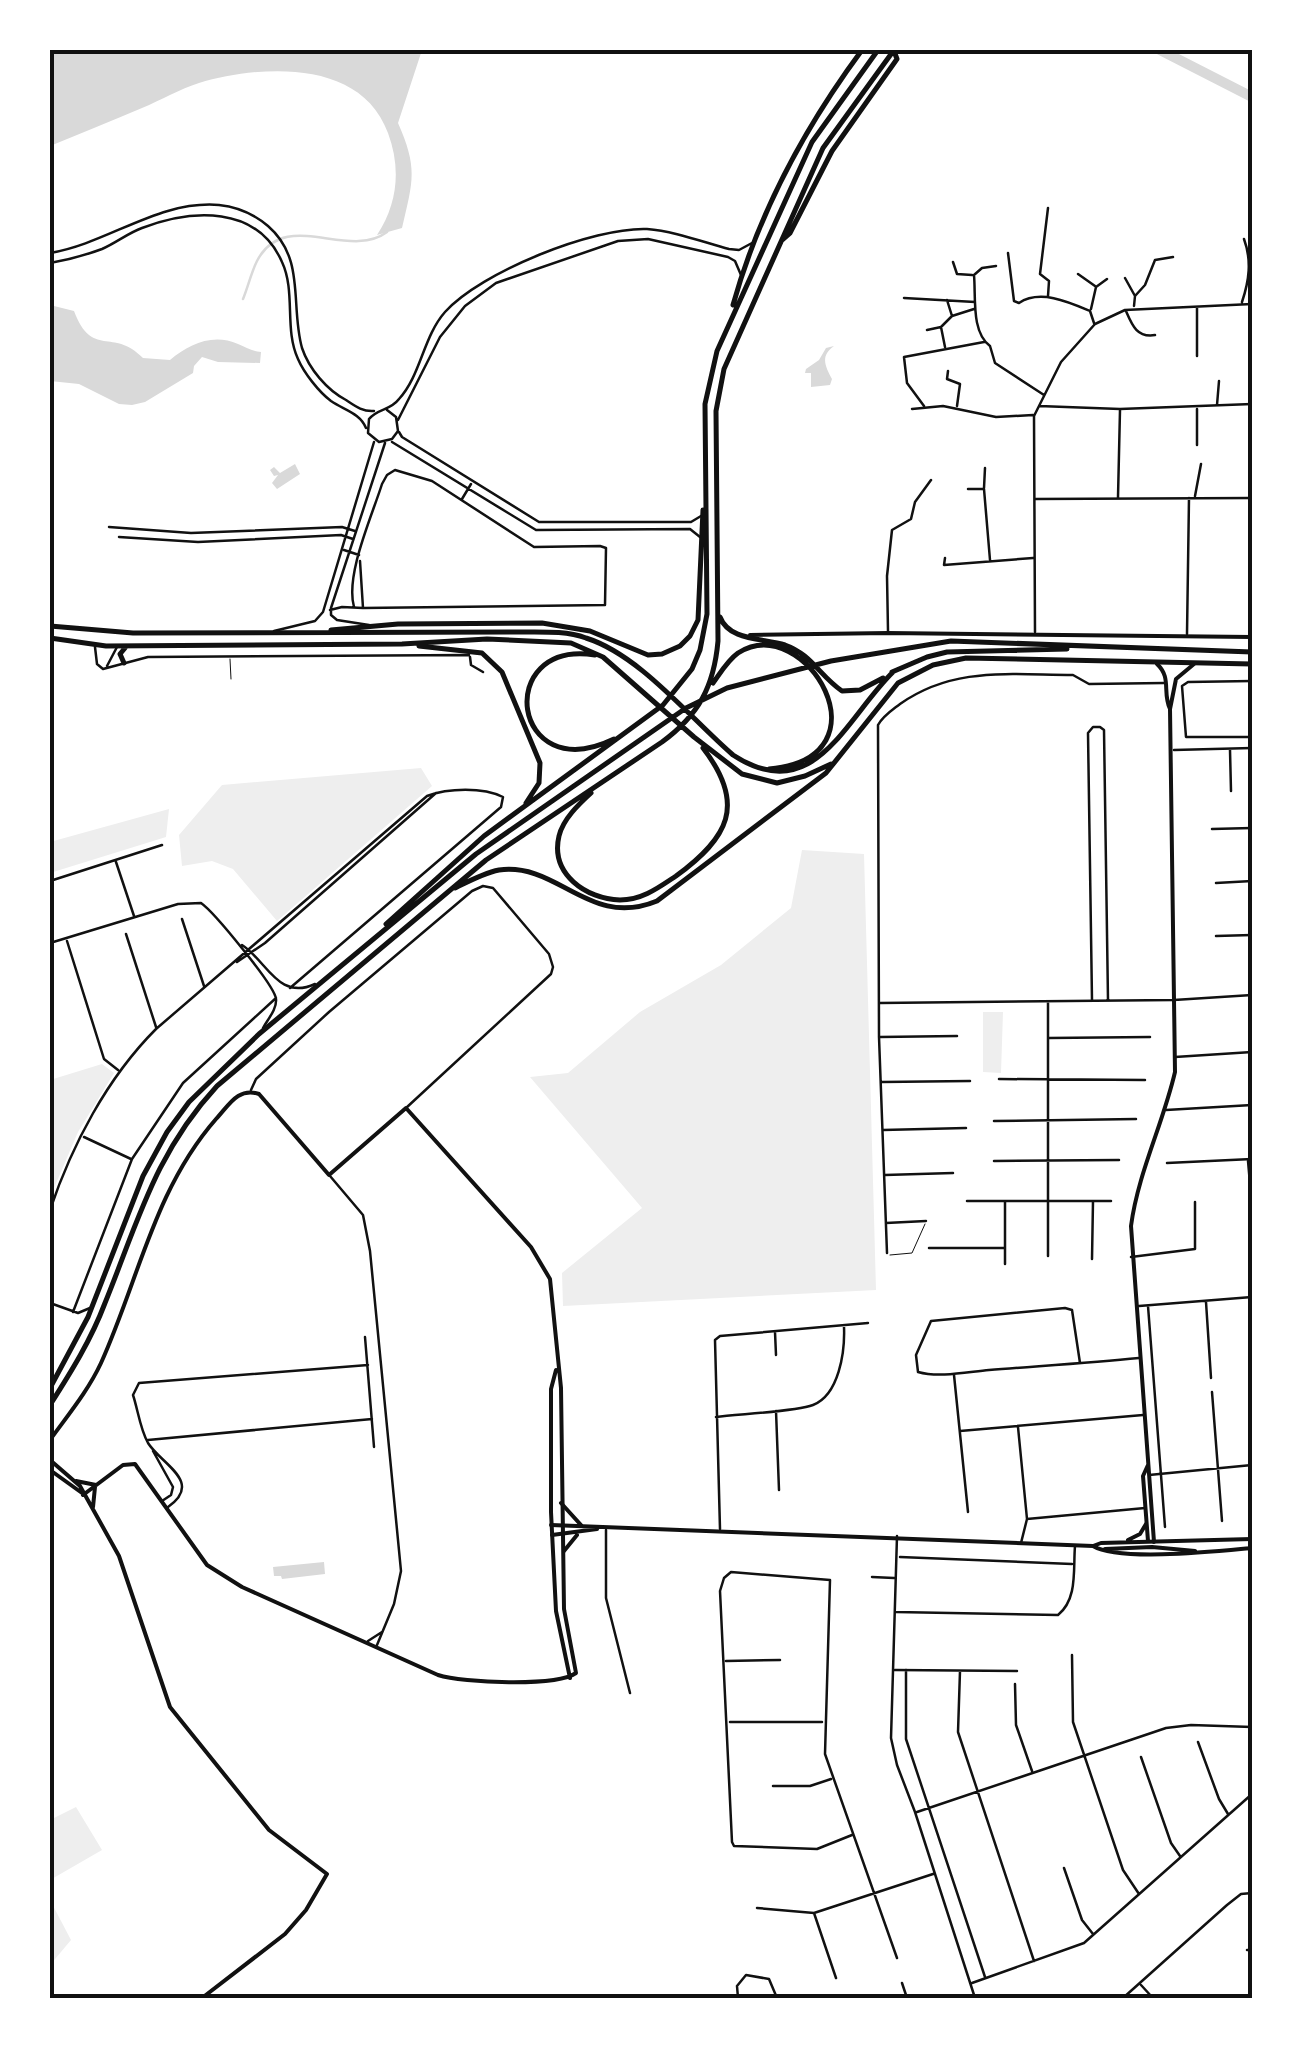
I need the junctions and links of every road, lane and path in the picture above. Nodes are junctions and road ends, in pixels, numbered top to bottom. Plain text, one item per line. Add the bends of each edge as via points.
1 (862, 50) edge
2 (878, 50) edge
3 (894, 50) edge
4 (1048, 208) dead end
5 (756, 238) junction
6 (1244, 239) dead end
7 (780, 242) junction
8 (50, 252) edge
9 (1008, 252) dead end
10 (1173, 257) dead end
11 (953, 262) dead end
12 (50, 263) edge
13 (996, 266) dead end
14 (1078, 274) dead end
15 (974, 275) junction
16 (741, 277) junction
17 (1125, 278) dead end
18 (1107, 279) dead end
19 (1096, 287) junction
20 (1135, 296) junction
21 (904, 298) dead end
22 (947, 298) junction
23 (1047, 298) junction
24 (976, 302) junction
25 (1242, 303) junction
26 (1252, 304) edge
27 (1197, 305) junction
28 (976, 308) junction
29 (1134, 308) junction
30 (1125, 310) junction
31 (1090, 311) junction
32 (952, 316) junction
33 (728, 323) junction
34 (1094, 324) junction
35 (940, 327) junction
36 (926, 330) dead end
37 (1155, 334) dead end
38 (984, 342) junction
39 (946, 348) junction
40 (303, 349) junction
41 (296, 353) junction
42 (1197, 356) dead end
43 (948, 370) dead end
44 (1219, 380) dead end
45 (1044, 394) junction
46 (1252, 404) edge
47 (924, 406) junction
48 (1038, 406) junction
49 (1217, 406) junction
50 (957, 407) junction
51 (1120, 408) junction
52 (1197, 408) junction
53 (912, 409) dead end
54 (387, 410) junction
55 (376, 411) junction
56 (1034, 416) junction
57 (398, 420) junction
58 (367, 429) junction
59 (398, 431) junction
60 (373, 439) junction
61 (387, 441) junction
62 (1198, 445) dead end
63 (1201, 464) dead end
64 (985, 468) dead end
65 (931, 480) dead end
66 (472, 483) junction
67 (468, 489) junction
68 (968, 489) dead end
69 (984, 489) junction
70 (1118, 498) junction
71 (1189, 498) junction
72 (1195, 498) junction
73 (1252, 498) edge
74 (1034, 499) junction
75 (461, 500) junction
76 (705, 502) junction
77 (701, 515) junction
78 (109, 527) dead end
79 (349, 529) junction
80 (356, 531) junction
81 (119, 537) dead end
82 (347, 537) junction
83 (353, 539) junction
84 (700, 539) junction
85 (343, 550) junction
86 (350, 552) junction
87 (360, 555) junction
88 (945, 558) dead end
89 (1034, 558) junction
90 (990, 561) junction
91 (354, 607) junction
92 (364, 608) junction
93 (718, 610) junction
94 (331, 613) junction
95 (375, 625) junction
96 (50, 626) edge
97 (268, 632) junction
98 (318, 632) junction
99 (888, 633) junction
100 (1035, 635) junction
101 (750, 636) junction
102 (1187, 636) junction
103 (1252, 637) edge
104 (50, 638) edge
105 (402, 644) junction
106 (94, 646) junction
107 (117, 646) junction
108 (127, 646) junction
109 (1075, 647) junction
110 (470, 652) junction
111 (1252, 652) edge
112 (230, 655) junction
113 (603, 657) junction
114 (1154, 662) junction
115 (1195, 663) junction
116 (124, 664) junction
117 (1252, 664) edge
118 (107, 668) junction
119 (483, 672) dead end
120 (893, 672) junction
121 (230, 679) dead end
122 (1252, 681) edge
123 (1167, 683) junction
124 (709, 688) junction
125 (1170, 709) junction
126 (625, 733) junction
127 (694, 737) junction
128 (1252, 738) edge
129 (1252, 748) edge
130 (1230, 749) junction
131 (1170, 750) junction
132 (838, 760) junction
133 (762, 770) junction
134 (600, 784) junction
135 (1231, 791) dead end
136 (437, 792) junction
137 (517, 812) junction
138 (1252, 828) edge
139 (1212, 829) dead end
140 (388, 830) junction
141 (392, 835) junction
142 (162, 846) dead end
143 (116, 861) junction
144 (50, 881) edge
145 (1252, 882) edge
146 (1216, 883) dead end
147 (321, 887) junction
148 (325, 892) junction
149 (440, 898) junction
150 (134, 918) junction
151 (182, 919) dead end
152 (126, 934) dead end
153 (1252, 934) edge
154 (1216, 936) dead end
155 (374, 937) junction
156 (66, 938) junction
157 (50, 943) edge
158 (239, 944) junction
159 (247, 948) junction
160 (242, 952) junction
161 (252, 954) junction
162 (246, 958) junction
163 (234, 962) junction
164 (321, 982) junction
165 (205, 988) junction
166 (290, 988) junction
167 (1252, 995) edge
168 (276, 998) junction
169 (1048, 1000) junction
170 (1092, 1000) junction
171 (1108, 1000) junction
172 (1174, 1000) junction
173 (878, 1002) junction
174 (156, 1028) junction
175 (258, 1034) junction
176 (956, 1036) dead end
177 (1150, 1037) dead end
178 (879, 1038) junction
179 (1048, 1038) junction
180 (1252, 1052) edge
181 (1175, 1057) junction
182 (120, 1070) junction
183 (998, 1079) dead end
184 (1048, 1079) junction
185 (1144, 1080) dead end
186 (880, 1082) junction
187 (970, 1082) dead end
188 (250, 1091) junction
189 (1252, 1105) edge
190 (406, 1108) junction
191 (1166, 1110) junction
192 (1136, 1120) dead end
193 (1048, 1121) junction
194 (994, 1122) dead end
195 (966, 1128) dead end
196 (881, 1130) junction
197 (81, 1136) junction
198 (132, 1159) junction
199 (1048, 1160) junction
200 (1119, 1160) dead end
201 (1250, 1160) edge
202 (994, 1161) dead end
203 (1167, 1163) dead end
204 (953, 1173) dead end
205 (330, 1175) junction
206 (884, 1175) junction
207 (50, 1191) edge
208 (56, 1193) junction
209 (967, 1201) dead end
210 (1005, 1201) junction
211 (1093, 1201) junction
212 (1112, 1201) dead end
213 (1049, 1202) junction
214 (1195, 1202) dead end
215 (1252, 1207) edge
216 (50, 1210) edge
217 (926, 1221) joint
218 (884, 1223) junction
219 (929, 1248) dead end
220 (1004, 1248) junction
221 (887, 1254) joint
222 (1048, 1256) dead end
223 (1131, 1256) junction
224 (1092, 1259) dead end
225 (1005, 1264) dead end
226 (1252, 1297) edge
227 (1206, 1300) junction
228 (50, 1304) edge
229 (1136, 1306) junction
230 (1148, 1306) junction
231 (91, 1308) junction
232 (76, 1313) junction
233 (868, 1323) dead end
234 (844, 1326) junction
235 (83, 1327) junction
236 (775, 1330) junction
237 (365, 1338) dead end
238 (776, 1355) dead end
239 (1140, 1358) junction
240 (1080, 1364) junction
241 (368, 1365) junction
242 (556, 1369) junction
243 (954, 1373) junction
244 (1211, 1378) dead end
245 (50, 1388) edge
246 (1212, 1392) dead end
247 (50, 1405) edge
248 (776, 1410) junction
249 (1144, 1414) junction
250 (716, 1417) junction
251 (372, 1418) junction
252 (1018, 1426) junction
253 (960, 1431) junction
254 (50, 1440) edge
255 (146, 1440) junction
256 (374, 1447) dead end
257 (153, 1449) junction
258 (50, 1460) edge
259 (1252, 1466) edge
260 (1216, 1468) junction
261 (50, 1470) edge
262 (1162, 1474) junction
263 (1147, 1476) junction
264 (74, 1480) junction
265 (96, 1485) junction
266 (779, 1490) dead end
267 (83, 1494) junction
268 (162, 1501) junction
269 (561, 1502) junction
270 (93, 1508) junction
271 (167, 1508) junction
272 (1145, 1508) junction
273 (968, 1512) dead end
274 (1027, 1519) junction
275 (1222, 1520) dead end
276 (1146, 1524) junction
277 (551, 1525) junction
278 (562, 1525) junction
279 (581, 1525) junction
280 (1166, 1527) dead end
281 (602, 1529) junction
282 (720, 1530) junction
283 (581, 1532) junction
284 (562, 1535) junction
285 (552, 1536) junction
286 (897, 1536) junction
287 (1252, 1539) edge
288 (1124, 1542) junction
289 (1021, 1543) junction
290 (1152, 1544) junction
291 (1075, 1545) junction
292 (1093, 1546) junction
293 (1252, 1548) edge
294 (1101, 1550) junction
295 (564, 1551) junction
296 (1196, 1552) junction
297 (897, 1556) junction
298 (1073, 1564) junction
299 (872, 1578) dead end
300 (896, 1578) junction
301 (894, 1612) junction
302 (383, 1631) junction
303 (362, 1642) junction
304 (375, 1648) junction
305 (1072, 1655) dead end
306 (724, 1660) junction
307 (780, 1660) dead end
308 (893, 1670) junction
309 (906, 1670) junction
310 (960, 1671) junction
311 (1017, 1672) dead end
312 (570, 1678) junction
313 (1014, 1684) dead end
314 (630, 1693) dead end
315 (727, 1722) junction
316 (824, 1722) junction
317 (1252, 1727) edge
318 (1198, 1742) dead end
319 (1086, 1754) junction
320 (1141, 1757) dead end
321 (1033, 1772) junction
322 (832, 1778) junction
323 (773, 1786) dead end
324 (980, 1791) junction
325 (1252, 1794) edge
326 (929, 1808) junction
327 (916, 1812) junction
328 (1229, 1815) junction
329 (852, 1835) junction
330 (1181, 1857) junction
331 (1064, 1868) dead end
332 (934, 1874) junction
333 (1252, 1893) edge
334 (876, 1894) junction
335 (1139, 1894) junction
336 (756, 1908) dead end
337 (814, 1914) junction
338 (1094, 1935) junction
339 (897, 1958) dead end
340 (1034, 1962) junction
341 (836, 1978) dead end
342 (985, 1978) junction
343 (970, 1983) junction
344 (1140, 1983) junction
345 (902, 1984) dead end
346 (202, 1998) edge
347 (738, 1998) edge
348 (778, 1998) edge
349 (907, 1998) edge
350 (974, 1998) edge
351 (1123, 1998) edge
352 (1169, 1998) edge

1 - 5 highway via 806,133
2 - 33 highway via 812,142
3 - 7 highway via 823,148
3 - 7 highway via 897,60 832,151
4 - 23 street via 1040,274 1049,281
5 - 16 highway
5 - 54 street via 729,249 634,230 566,246 491,276 442,315 403,394
6 - 25 street via 1248,282
7 - 93 highway via 718,389
8 - 40 street via 168,210 244,210 274,231 290,253
9 - 23 street via 1012,299
10 - 20 street via 1154,260
11 - 15 street via 958,274
12 - 41 street via 101,249 143,227 197,215 238,219 268,240 283,262
13 - 15 street
14 - 19 street
15 - 24 street
16 - 33 highway
16 - 57 street via 728,257 634,239 515,275 480,293 450,322
17 - 20 street
18 - 19 street
19 - 31 street
20 - 29 street
21 - 22 street
22 - 24 street
22 - 32 street
23 - 31 street
24 - 28 street
25 - 26 street
25 - 27 street
27 - 29 street
27 - 42 street
28 - 32 street
28 - 38 street
29 - 30 street
30 - 34 street
30 - 37 street via 1135,330
31 - 34 street
32 - 35 street
33 - 76 highway via 705,404
34 - 45 street
35 - 36 street
35 - 39 street
38 - 39 street
38 - 45 street via 1000,369
39 - 47 street via 904,357 907,383
40 - 41 street
40 - 55 street via 331,391
41 - 58 street via 325,396
43 - 50 street via 947,379 960,384
44 - 49 street
45 - 48 street
46 - 49 street
47 - 50 street
47 - 53 street
48 - 51 street
48 - 56 street
49 - 52 street
50 - 56 street via 996,417
51 - 52 street
51 - 70 street
52 - 62 street
54 - 55 street
54 - 57 street
55 - 58 street
56 - 74 street
57 - 59 street
58 - 60 street
59 - 61 street
59 - 66 street
60 - 61 street
60 - 79 street
61 - 67 street
61 - 80 street
63 - 72 street
64 - 69 street
65 - 99 street via 911,519 892,530 888,543
66 - 67 street
66 - 77 street via 544,523 691,522
67 - 75 street
67 - 84 street via 536,530 690,529
68 - 69 street
69 - 90 street
70 - 71 street
70 - 74 street
71 - 72 street
71 - 102 street
72 - 73 street
74 - 89 street
75 - 87 street via 432,482 391,472
75 - 92 street via 534,547 606,548 605,604
76 - 77 highway
76 - 126 highway via 700,650 678,689
77 - 84 highway
78 - 79 street
79 - 80 street
79 - 82 street
80 - 83 street
81 - 82 street
82 - 83 street
82 - 85 street
83 - 86 street
84 - 95 highway via 698,620 680,646 662,654 641,654 590,631 542,623
85 - 86 street
85 - 97 street via 320,616
86 - 87 street
86 - 94 street
87 - 91 street
87 - 92 street
88 - 90 street via 944,565
89 - 90 street
89 - 100 street
91 - 92 street
91 - 94 street
93 - 101 highway via 726,630
93 - 124 highway
94 - 95 street via 337,620
95 - 98 highway
96 - 97 highway
97 - 98 highway
98 - 133 highway via 566,634 605,646 733,755
99 - 100 street
99 - 101 street
100 - 102 street
101 - 120 highway via 797,650 842,690 860,690
102 - 103 street
104 - 106 highway
105 - 108 highway
105 - 110 highway
105 - 113 highway via 554,641
106 - 107 highway
106 - 118 street via 98,664
107 - 108 highway
107 - 118 street
108 - 116 highway via 120,654
109 - 111 highway
109 - 120 highway via 947,652
109 - 155 highway via 951,642 832,661 706,696 476,854
110 - 112 street
110 - 119 street via 471,666
110 - 137 highway via 488,656 502,672 540,763 537,789
112 - 116 street via 148,656
112 - 121 lane
113 - 126 highway via 571,654 545,664 529,686 528,710 541,737 562,750 586,750
113 - 127 highway
114 - 115 highway
114 - 123 street
114 - 132 highway via 945,661 898,684
115 - 117 highway
115 - 125 street via 1176,678
116 - 118 street
120 - 133 highway via 820,758 785,772
122 - 128 street via 1188,682 1182,698 1186,737
123 - 125 street
123 - 173 street via 1089,684 1072,674 956,677 890,711 878,725
124 - 133 highway via 737,654 768,647 798,658 826,686 833,712 821,746 796,765
124 - 134 highway via 679,730
125 - 131 street
126 - 137 highway
127 - 132 highway via 729,766 762,781 805,776
127 - 134 highway via 722,776 725,824 714,844 645,896 601,898 569,880 560,836
129 - 130 street
130 - 131 street
130 - 135 street
131 - 172 street
132 - 149 highway via 649,904 603,906 534,874 505,870
134 - 149 highway
136 - 140 street
136 - 141 street
136 - 166 street via 491,792 504,802
137 - 155 highway
138 - 139 street
140 - 141 street
140 - 147 street
141 - 148 street
142 - 143 street
143 - 144 street
143 - 150 street
145 - 146 street
147 - 148 street
147 - 159 street
148 - 161 street
149 - 247 highway via 199,1106 142,1202 85,1348
150 - 156 street
150 - 158 street via 201,903
151 - 165 street
152 - 174 street
153 - 154 street
155 - 164 highway
156 - 157 street
156 - 182 street via 104,1059
158 - 159 street
158 - 160 street
159 - 160 street
159 - 161 street
160 - 162 street
160 - 163 street
161 - 162 street
161 - 166 street
162 - 163 street
162 - 168 street
163 - 165 street
164 - 166 street
164 - 175 highway
165 - 174 street
167 - 172 street
168 - 175 street
168 - 198 street via 184,1083
169 - 170 street
169 - 173 street
169 - 179 street
170 - 171 street
170 - 171 street via 1088,734 1100,726
171 - 172 street
172 - 181 street
173 - 178 street
174 - 182 street
175 - 231 highway via 167,1132 124,1218
176 - 178 street
177 - 179 street
178 - 186 street
179 - 184 street
180 - 181 street
181 - 191 street
182 - 197 street
183 - 184 street
184 - 185 street
184 - 193 street
186 - 187 street
186 - 196 street
188 - 190 street via 328,1012 476,888 493,888 549,954 551,974
188 - 205 street
188 - 254 street via 236,1096 205,1132 165,1194 98,1369
189 - 191 street
190 - 205 street
190 - 242 street via 545,1266 553,1292
191 - 223 street via 1134,1204
192 - 193 street
193 - 194 street
193 - 199 street
195 - 196 street
196 - 206 street
197 - 198 street
197 - 208 street
198 - 232 street
199 - 200 street
199 - 202 street
199 - 213 street
201 - 203 street
201 - 215 street
204 - 206 street
205 - 302 street via 363,1215 368,1237 401,1570
206 - 218 street
207 - 208 street
208 - 216 street
209 - 210 street
210 - 213 street
210 - 220 street
211 - 212 street
211 - 213 street
211 - 224 street
213 - 222 street
214 - 223 street via 1195,1249
217 - 218 street
217 - 221 lane via 912,1253
218 - 221 street
219 - 220 street
220 - 225 street
223 - 229 street
226 - 227 street
227 - 230 street
227 - 244 street
228 - 232 street
229 - 230 street
229 - 239 street
230 - 262 street
231 - 232 street
231 - 235 highway
232 - 235 street
233 - 234 street
234 - 236 street
234 - 248 street via 832,1389 814,1405
235 - 245 highway
236 - 238 street
236 - 250 street via 715,1340
237 - 241 street
239 - 240 street
239 - 249 street
240 - 243 street
240 - 243 street via 1076,1318 1065,1308 931,1321 916,1366 924,1374
241 - 251 street
241 - 255 street via 142,1381 133,1395
242 - 269 street
242 - 277 street
243 - 253 street
246 - 260 street
248 - 250 street
248 - 266 street
249 - 252 street
249 - 263 street
250 - 282 street
251 - 255 street
251 - 256 street
252 - 253 street
252 - 274 street
253 - 273 street
255 - 257 street
257 - 268 street via 173,1487
257 - 271 street via 182,1482 182,1496
258 - 264 street
259 - 260 street
260 - 262 street
260 - 275 street
261 - 267 street
262 - 263 street
262 - 280 street
263 - 272 street
263 - 290 street
264 - 265 street
264 - 267 street
265 - 267 street
265 - 268 street via 135,1464
265 - 270 street
267 - 270 street
268 - 271 street
269 - 278 street
269 - 279 street
270 - 346 street via 123,1566 170,1707 269,1830 327,1874 285,1934
271 - 303 street via 206,1565
272 - 274 street
272 - 276 street
274 - 289 street
276 - 288 street
276 - 290 street
277 - 278 street
277 - 285 street
278 - 279 street
278 - 284 street
279 - 281 street
281 - 282 street
281 - 283 street
281 - 314 street via 606,1598
282 - 286 street
283 - 284 street
283 - 295 street
284 - 285 street
284 - 295 street
285 - 312 street via 558,1628
286 - 289 street
286 - 297 street
287 - 290 street
288 - 290 street
288 - 292 street
289 - 291 street
290 - 294 street
290 - 296 street
291 - 292 street
291 - 298 street
292 - 294 street
293 - 296 street
294 - 296 street
295 - 312 street via 564,1608 576,1669
297 - 298 street
297 - 300 street
298 - 301 street via 1071,1597 1052,1617
299 - 300 street
300 - 301 street
301 - 308 street
302 - 303 street
302 - 304 street
303 - 304 street
304 - 312 street via 460,1682
305 - 319 street via 1073,1722
306 - 307 street
306 - 315 street
306 - 316 street via 720,1592 731,1572 830,1580
308 - 309 street
308 - 327 street via 891,1738
309 - 310 street
309 - 326 street via 906,1739
310 - 311 street
310 - 324 street via 958,1732
313 - 321 street via 1016,1724
315 - 316 street
315 - 329 street via 734,1846 817,1849
316 - 322 street
317 - 319 street via 1172,1727
318 - 328 street
319 - 321 street
319 - 335 street via 1124,1870
320 - 330 street
321 - 324 street
322 - 323 street
322 - 329 street
324 - 326 street
324 - 340 street
325 - 328 street
326 - 327 street
326 - 342 street
327 - 332 street
328 - 330 street
329 - 334 street
330 - 335 street
331 - 338 street
332 - 334 street
332 - 343 street
333 - 344 street via 1227,1905
334 - 337 street
334 - 339 street
335 - 338 street
336 - 337 street
337 - 341 street
338 - 340 street
340 - 342 street
342 - 343 street
343 - 350 street
344 - 351 street
344 - 352 street via 1152,1997
345 - 349 street
347 - 348 street via 746,1975 768,1978

